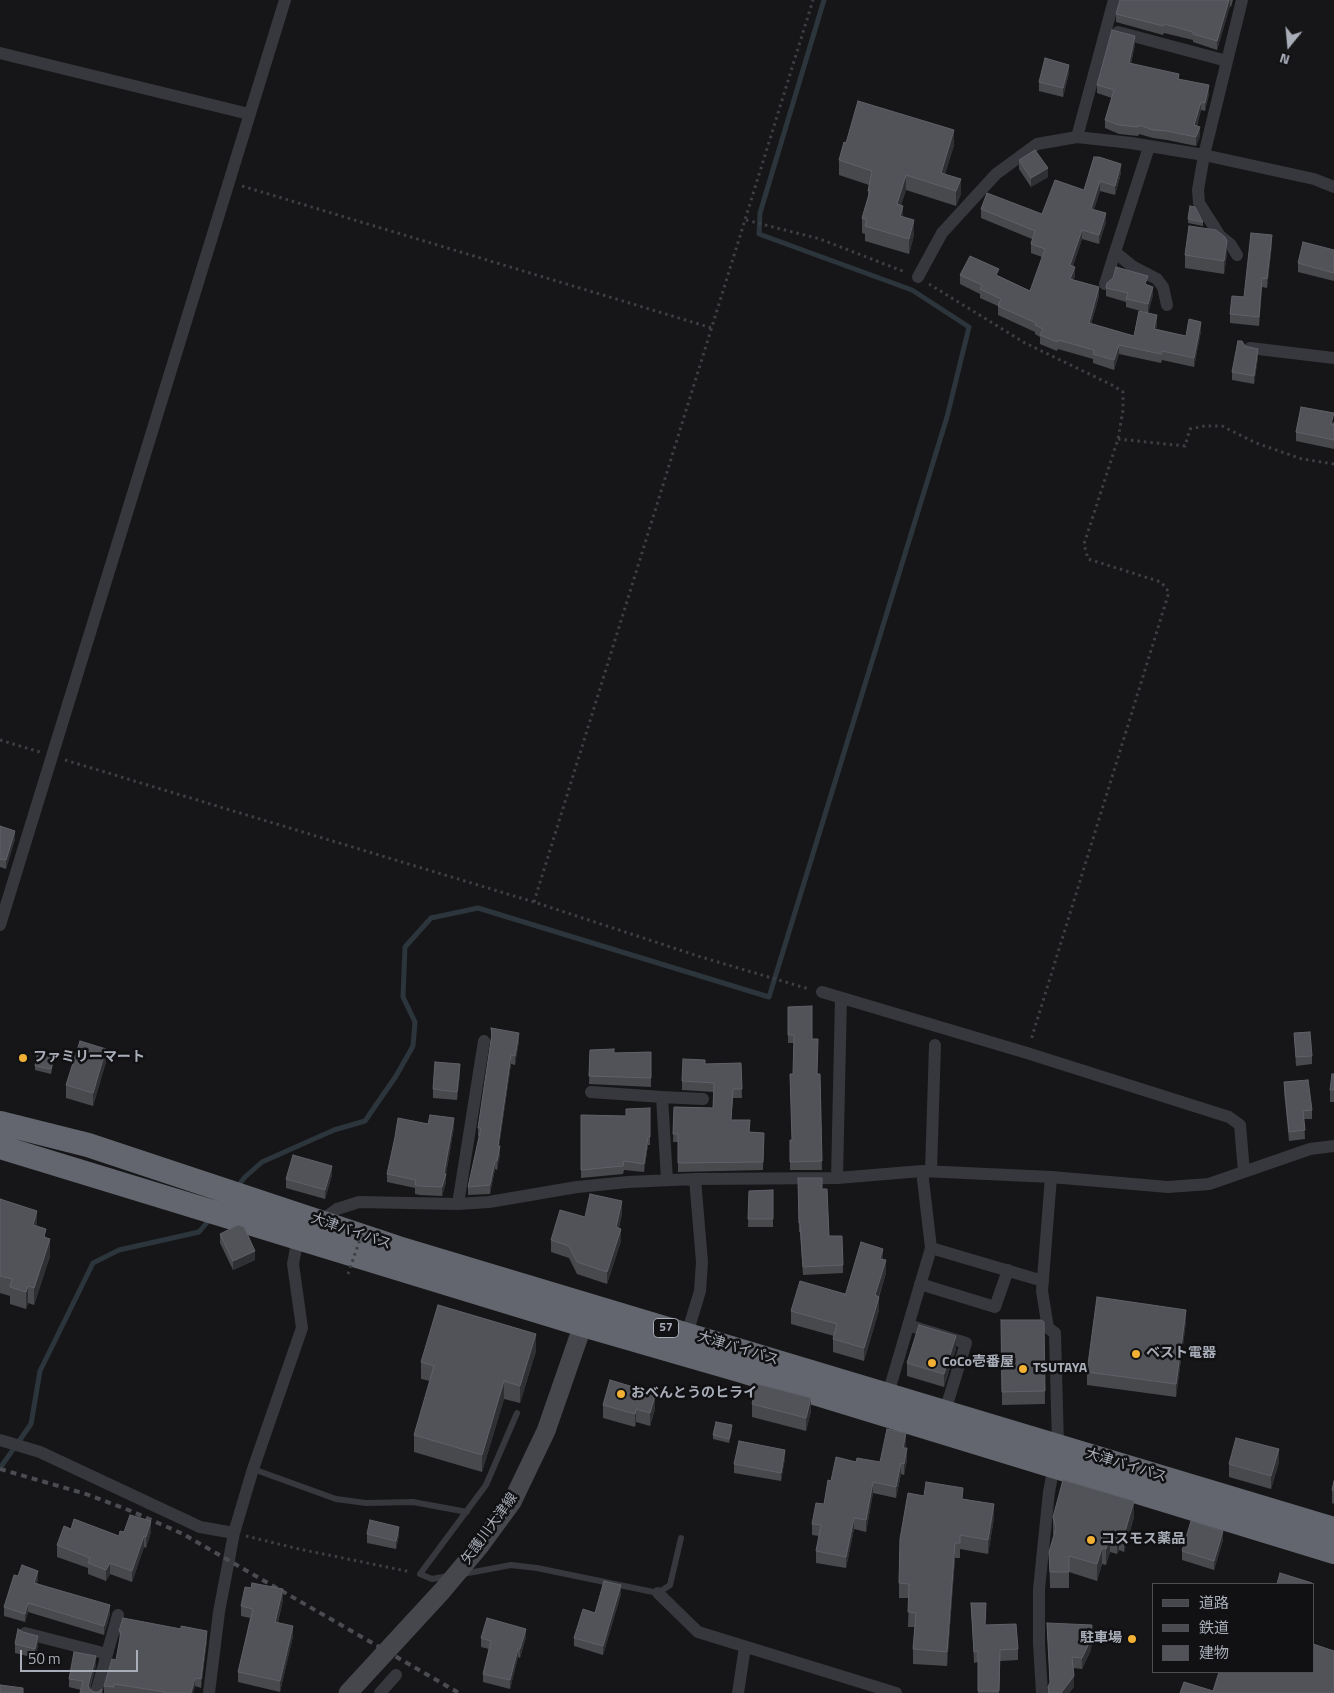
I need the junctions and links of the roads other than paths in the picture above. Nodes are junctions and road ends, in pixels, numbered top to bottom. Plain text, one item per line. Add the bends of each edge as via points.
1 (285, 0) edge
2 (1114, 0) edge
3 (1242, 0) edge
4 (1106, 28) junction
5 (0, 53) edge
6 (1227, 61) junction
7 (249, 114) junction
8 (1077, 137) junction
9 (1149, 146) junction
10 (1204, 155) junction
11 (1334, 187) edge
12 (1115, 252) junction
13 (1237, 255) dead end
14 (918, 277) road end
15 (1105, 284) edge
16 (1167, 305) dead end
17 (1250, 348) edge
18 (1334, 358) edge
19 (0, 925) edge
20 (822, 992) road end
21 (840, 998) junction
22 (484, 1041) dead end
23 (935, 1045) dead end
24 (591, 1092) dead end
25 (662, 1097) junction
26 (703, 1099) dead end
27 (0, 1123) edge
28 (1334, 1146) edge
29 (0, 1147) edge
30 (926, 1171) junction
31 (1244, 1172) junction
32 (1050, 1177) junction
33 (837, 1178) junction
34 (695, 1179) junction
35 (666, 1180) junction
36 (458, 1204) junction
37 (320, 1221) junction
38 (298, 1237) junction
39 (931, 1248) junction
40 (1008, 1270) junction
41 (1043, 1281) junction
42 (920, 1284) junction
43 (586, 1315) junction
44 (908, 1324) junction
45 (687, 1334) junction
46 (888, 1394) junction
47 (945, 1411) junction
48 (517, 1413) dead end
49 (0, 1440) edge
50 (1056, 1456) junction
51 (253, 1468) junction
52 (467, 1512) junction
53 (1334, 1529) edge
54 (234, 1533) junction
55 (681, 1538) dead end
56 (1334, 1552) edge
57 (658, 1593) junction
58 (118, 1616) dead end
59 (25, 1633) edge
60 (745, 1647) junction
61 (107, 1654) junction
62 (396, 1675) dead end
63 (96, 1693) edge
64 (209, 1693) edge
65 (348, 1693) edge
66 (380, 1693) edge
67 (738, 1693) edge
68 (894, 1693) edge
69 (1042, 1693) edge

1 - 7 street
2 - 4 street
3 - 6 street
4 - 6 street
4 - 8 street
5 - 7 street
6 - 10 street
7 - 19 street
8 - 9 street
8 - 14 street via 1036,144 996,174 942,233
9 - 10 street
9 - 12 street
10 - 11 street
10 - 13 street via 1199,203 1220,236
12 - 15 street
12 - 16 street via 1132,266 1157,279 1163,287
17 - 18 street
20 - 21 street
21 - 31 street via 1229,1116 1240,1125
21 - 33 street
22 - 36 street
23 - 30 street
24 - 25 street
25 - 26 street
25 - 35 street
27 - 37 highway, 大津バイパス / 57 via 88,1146
28 - 31 street via 1310,1150
29 - 38 highway, 大津バイパス / 57
30 - 32 street
30 - 33 street
30 - 39 street
31 - 32 street via 1209,1184 1168,1187
32 - 41 street
33 - 34 street
34 - 35 street
34 - 45 street via 702,1262 700,1291
35 - 36 street via 577,1187 490,1202
36 - 37 street via 359,1202 337,1209
37 - 38 street
37 - 43 highway, 大津バイパス / 57
38 - 43 highway, 大津バイパス / 57
38 - 51 street via 293,1264 302,1328
39 - 40 street
39 - 42 street
40 - 41 street
40 - 42 street via 995,1308
41 - 50 street via 1048,1328 1055,1333
42 - 44 street
43 - 45 highway, 大津バイパス / 57
43 - 50 highway, 大津バイパス / 57 via 742,1371
43 - 65 main road, 矢護川大津線, bridge via 546,1431 512,1502 479,1548
44 - 46 street
44 - 47 street via 966,1343
45 - 46 highway, 大津バイパス / 57
46 - 47 highway, 大津バイパス / 57
47 - 50 highway, 大津バイパス / 57
48 - 52 lane via 486,1485
49 - 54 street via 40,1452 200,1528
50 - 53 highway, 大津バイパス / 57
50 - 56 highway, 大津バイパス / 57
50 - 69 street via 1039,1589
51 - 52 lane via 336,1499 366,1503 413,1502
51 - 54 street
52 - 57 lane via 420,1574 432,1579 511,1565
54 - 64 street via 219,1612
55 - 57 lane via 670,1585
57 - 60 street via 698,1632
58 - 61 street
59 - 61 street
60 - 67 street
60 - 68 street
61 - 63 street
62 - 66 street

